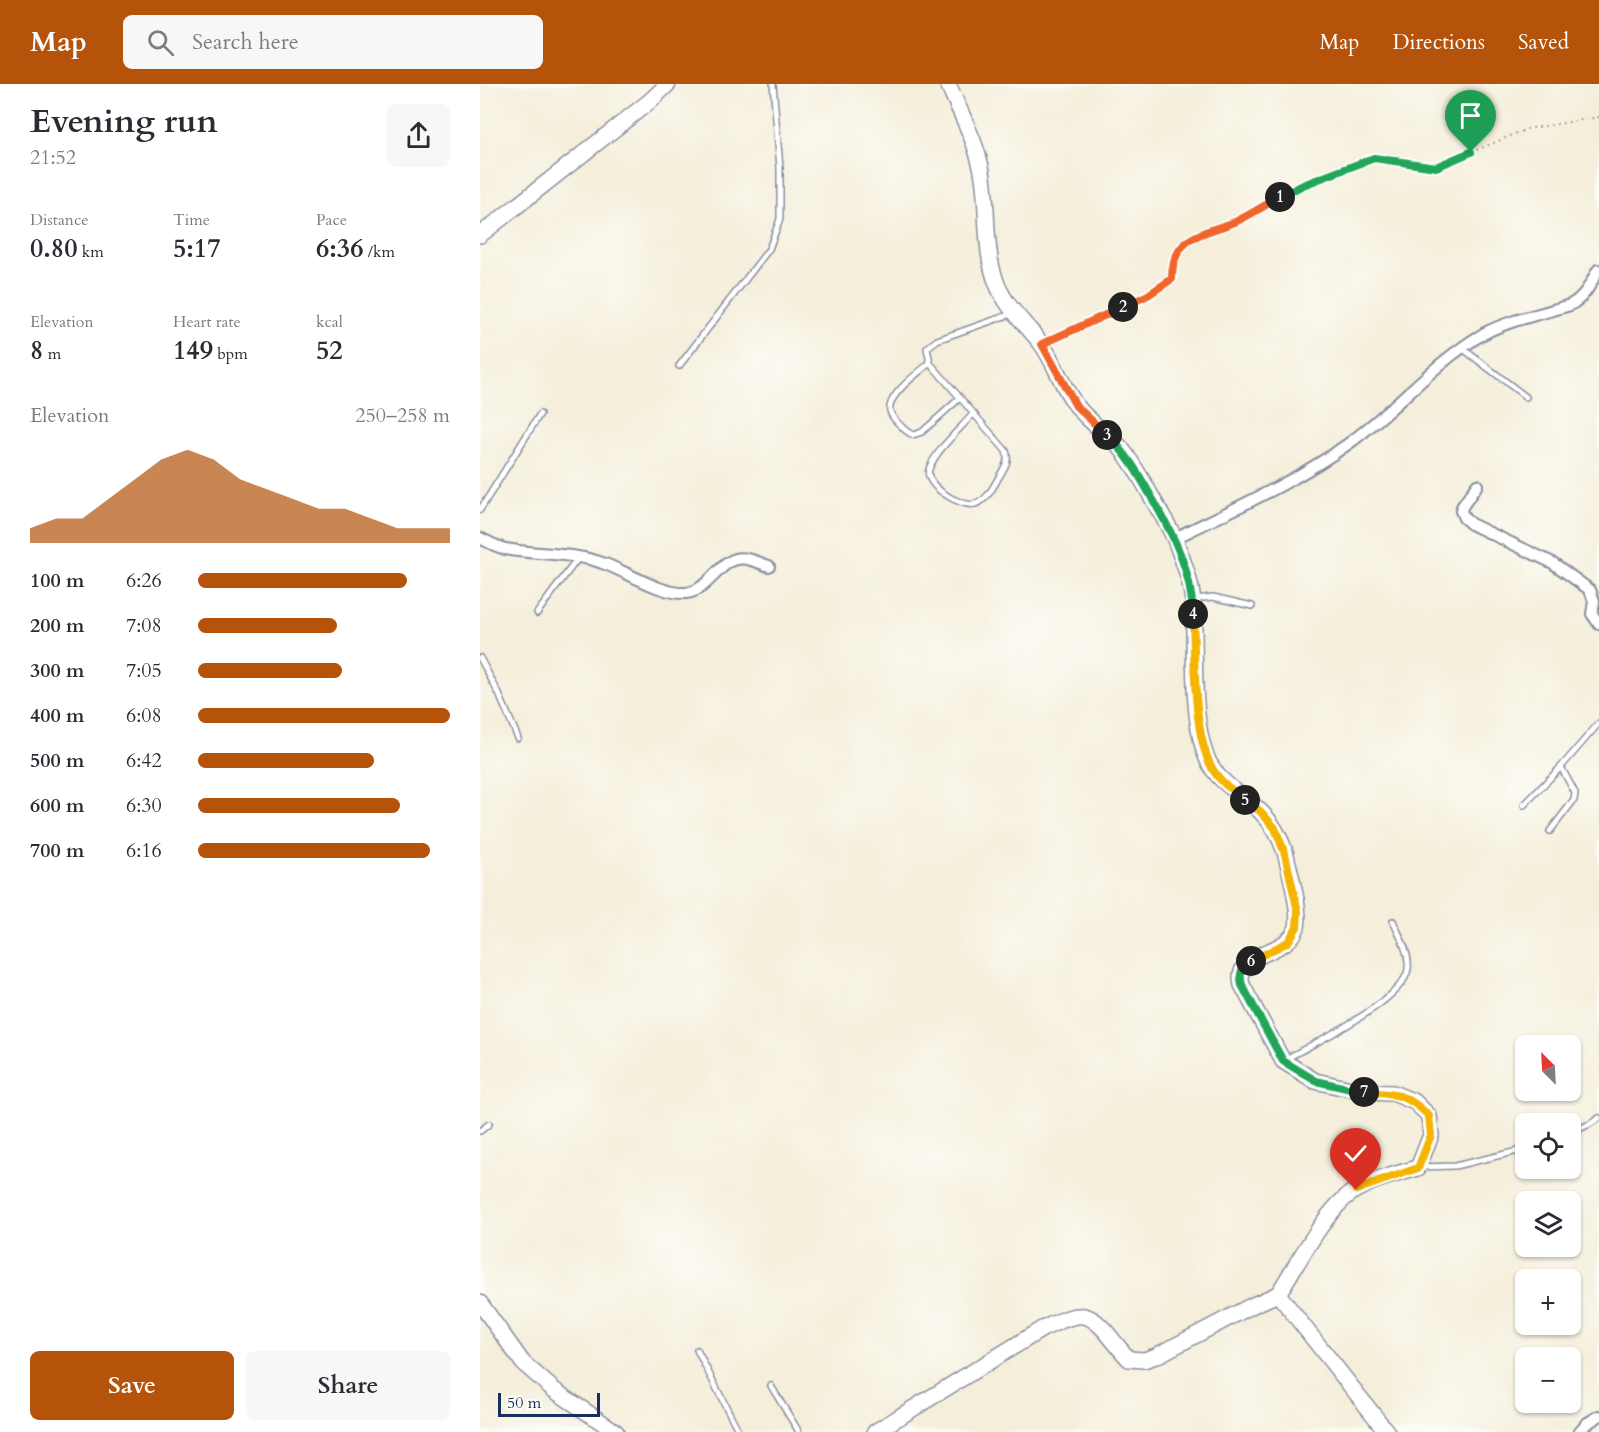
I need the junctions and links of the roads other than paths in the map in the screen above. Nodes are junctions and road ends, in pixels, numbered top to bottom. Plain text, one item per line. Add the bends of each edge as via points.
1 (668, 84) edge
2 (773, 84) edge
3 (948, 84) edge
4 (480, 235) edge
5 (1598, 270) edge
6 (1014, 313) junction
7 (1462, 348) junction
8 (930, 363) junction
9 (679, 366) dead end
10 (1526, 397) dead end
11 (960, 398) junction
12 (540, 414) dead end
13 (973, 414) junction
14 (1477, 484) dead end
15 (480, 510) edge
16 (480, 538) edge
17 (1175, 538) junction
18 (579, 557) junction
19 (769, 566) dead end
20 (1192, 599) junction
21 (1252, 606) dead end
22 (537, 613) dead end
23 (1599, 624) edge
24 (480, 658) edge
25 (1599, 723) edge
26 (518, 738) dead end
27 (1561, 768) junction
28 (1524, 805) dead end
29 (1550, 831) dead end
30 (1393, 921) dead end
31 (1283, 1061) junction
32 (1599, 1118) edge
33 (489, 1124) dead end
34 (1581, 1128) edge
35 (480, 1131) edge
36 (1515, 1152) edge
37 (1418, 1168) junction
38 (1278, 1294) junction
39 (480, 1303) edge
40 (697, 1350) dead end
41 (771, 1386) dead end
42 (1599, 1416) edge
43 (616, 1432) edge
44 (740, 1432) edge
45 (798, 1432) edge
46 (875, 1432) edge
47 (1387, 1432) edge
48 (1579, 1432) edge

1 - 4 street
2 - 9 lane via 780,219 768,249
3 - 6 street via 982,171 990,258 997,284
5 - 7 street via 1580,300 1485,333
6 - 8 lane via 931,343 927,348
6 - 17 street via 1042,344 1076,406 1120,447
7 - 10 lane
7 - 17 street via 1347,444 1304,472
8 - 11 lane
8 - 11 lane via 897,392 890,410 893,418 913,435 922,432
11 - 13 lane
12 - 15 lane
13 - 13 lane via 1008,456 990,492 981,501 968,505 954,501 933,485 928,473
14 - 23 street via 1462,507 1464,518 1553,563 1590,590 1594,601 1592,614
16 - 18 street via 503,549
17 - 20 street
18 - 19 street via 679,593 699,590 732,560 747,559
18 - 22 lane
20 - 21 lane via 1213,597
20 - 31 street via 1203,747 1212,770 1275,828 1298,912 1297,927 1288,942 1250,962 1240,976
24 - 26 lane
25 - 27 lane
27 - 28 lane
27 - 29 lane via 1575,793 1574,800
30 - 31 lane via 1407,958 1403,984 1383,1002
31 - 37 street via 1316,1081 1364,1092 1393,1093 1415,1102 1429,1116 1431,1135
32 - 34 lane
33 - 35 lane
36 - 37 lane via 1455,1166
37 - 38 street via 1356,1190 1341,1201
38 - 46 street via 1144,1360 1129,1359 1098,1323 1083,1316 1065,1319 1042,1329
38 - 47 street
39 - 43 street via 523,1363 554,1390
40 - 44 lane
41 - 45 lane
42 - 48 street

